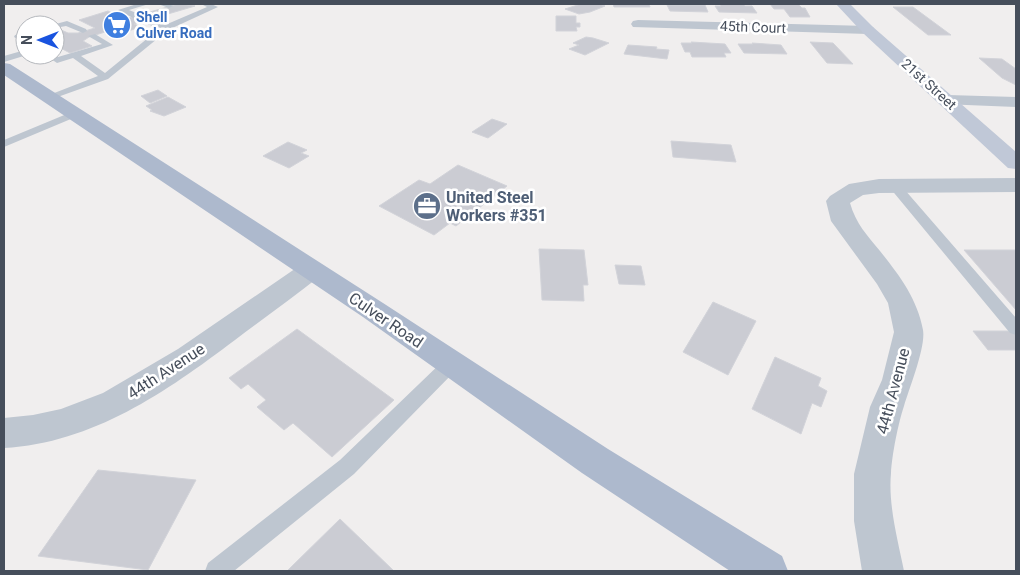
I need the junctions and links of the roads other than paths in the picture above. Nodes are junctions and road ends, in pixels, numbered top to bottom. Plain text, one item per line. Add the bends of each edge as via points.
1 (204, 4) edge
2 (843, 4) edge
3 (146, 10) edge
4 (136, 16) dead end
5 (157, 17) dead end
6 (178, 17) junction
7 (65, 24) edge
8 (638, 24) dead end
9 (165, 28) junction
10 (868, 30) junction
11 (67, 32) dead end
12 (91, 39) dead end
13 (74, 55) junction
14 (65, 58) edge
15 (15, 60) edge
16 (4, 67) edge
17 (104, 78) junction
18 (49, 97) junction
19 (948, 100) junction
20 (1016, 102) edge
21 (74, 114) junction
22 (4, 144) edge
23 (1016, 163) edge
24 (894, 185) junction
25 (1016, 185) edge
26 (311, 270) junction
27 (1016, 329) edge
28 (451, 364) junction
29 (4, 433) edge
30 (216, 571) edge
31 (768, 571) edge
32 (882, 571) edge

1 - 6 lane via 214,7 195,15
2 - 10 street, 21st Street
3 - 4 lane via 122,10
3 - 9 lane
5 - 6 lane
6 - 9 lane
7 - 11 lane via 80,30
8 - 10 street, 45th Court
9 - 17 lane
10 - 19 street, 21st Street
12 - 13 lane via 109,45
13 - 14 lane
13 - 17 lane
15 - 16 lane
16 - 18 main road, Culver Road
17 - 18 lane
18 - 21 main road, Culver Road
19 - 20 street
19 - 23 street, 21st Street
21 - 22 lane
21 - 26 main road, Culver Road
24 - 25 street, 44th Avenue
24 - 27 lane
24 - 32 street, 44th Avenue via 857,189 838,201 843,221 877,264 902,304 908,332 872,474 874,521
26 - 28 main road, Culver Road
26 - 29 street, 44th Avenue via 128,397 81,418 28,433
28 - 30 lane via 347,467
28 - 31 main road, Culver Road

